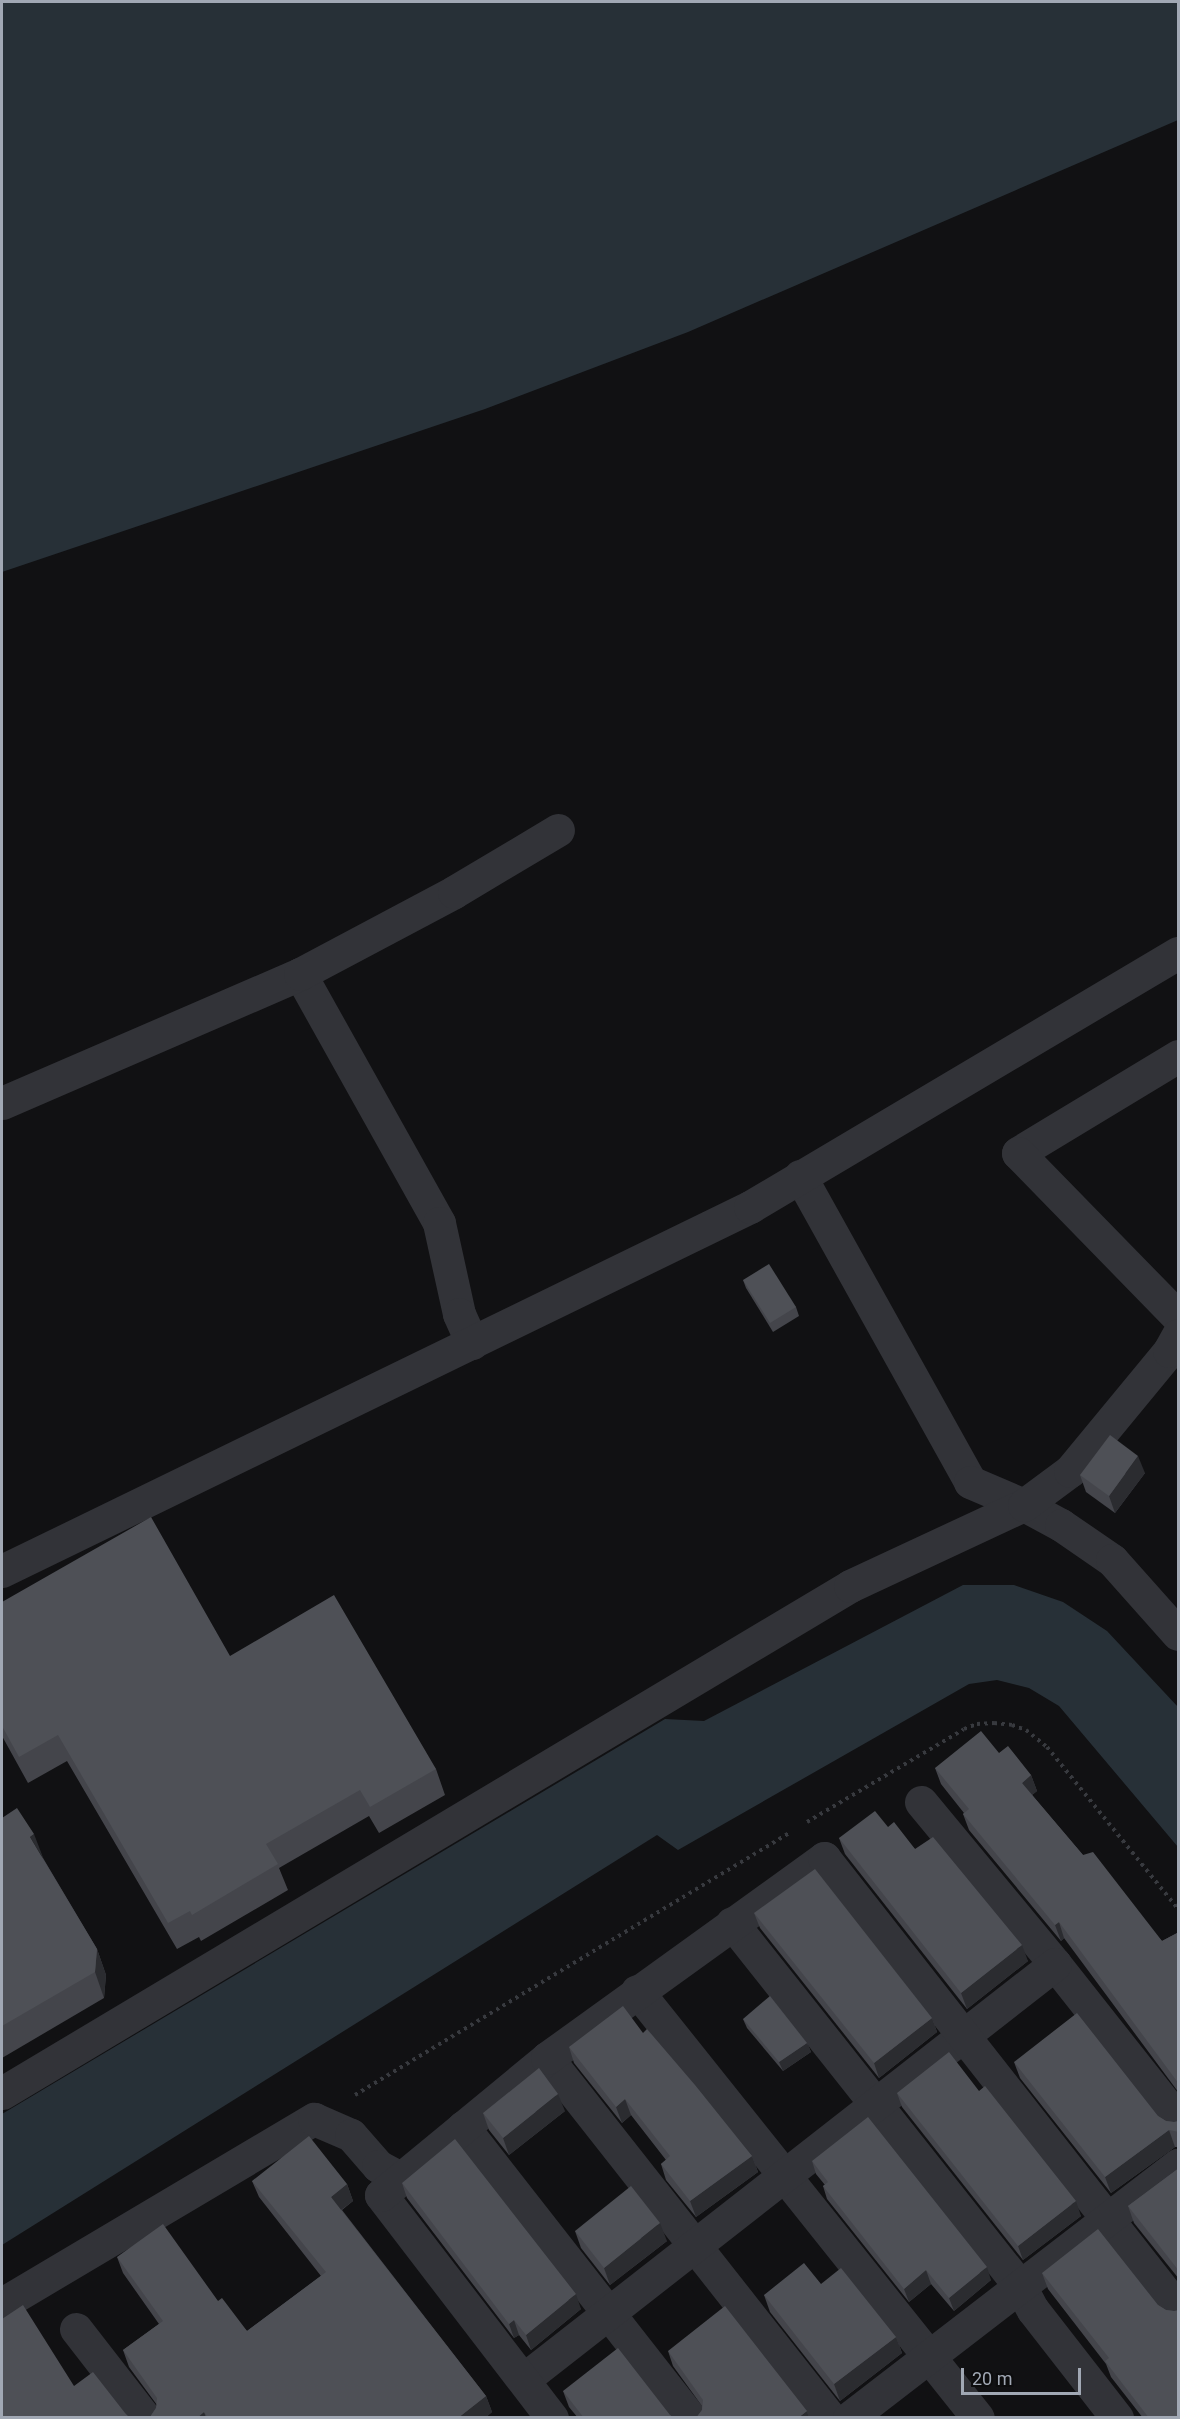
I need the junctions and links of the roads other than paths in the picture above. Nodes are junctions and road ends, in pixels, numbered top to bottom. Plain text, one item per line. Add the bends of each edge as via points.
1 (558, 830) dead end
2 (1179, 953) edge
3 (300, 974) junction
4 (1179, 1056) edge
5 (2, 1104) edge
6 (800, 1176) junction
7 (1179, 1317) edge
8 (1179, 1335) edge
9 (472, 1343) junction
10 (1024, 1505) junction
11 (2, 1571) edge
12 (1179, 1634) edge
13 (921, 1802) dead end
14 (732, 1923) junction
15 (1055, 1964) junction
16 (637, 1991) junction
17 (965, 2035) junction
18 (548, 2058) junction
19 (2, 2093) edge
20 (876, 2104) junction
21 (1179, 2121) edge
22 (463, 2127) junction
23 (1179, 2165) edge
24 (785, 2176) junction
25 (401, 2178) junction
26 (1107, 2219) junction
27 (695, 2246) junction
28 (1020, 2286) junction
29 (2, 2304) edge
30 (1179, 2309) edge
31 (610, 2312) junction
32 (76, 2329) dead end
33 (929, 2355) junction
34 (524, 2379) junction
35 (146, 2418) edge
36 (552, 2418) edge
37 (690, 2418) edge
38 (830, 2418) edge
39 (849, 2418) edge
40 (978, 2418) edge
41 (1117, 2418) edge

1 - 3 street via 454,892
2 - 6 street
3 - 5 street
3 - 9 street via 439,1223 459,1314
4 - 7 street via 1018,1153
6 - 9 street via 750,1207
6 - 10 street via 970,1482
8 - 10 street via 1070,1471
9 - 11 street
10 - 12 street via 1112,1560
10 - 19 street via 850,1586
13 - 15 street
14 - 16 street
14 - 17 street via 824,1858
14 - 20 street
15 - 17 street
15 - 21 street
16 - 18 street
16 - 24 street
17 - 20 street
17 - 26 street
18 - 22 street
18 - 27 street
20 - 24 street
20 - 28 street
22 - 25 street
22 - 31 street
23 - 26 street
24 - 27 street
24 - 33 street
25 - 29 street via 378,2166 351,2135 314,2119
25 - 34 street via 381,2195
26 - 28 street
26 - 30 street
27 - 31 street
27 - 38 street
28 - 33 street
28 - 41 street via 1033,2310
31 - 34 street
31 - 37 street
32 - 35 street
33 - 39 street
33 - 40 street
34 - 36 street

